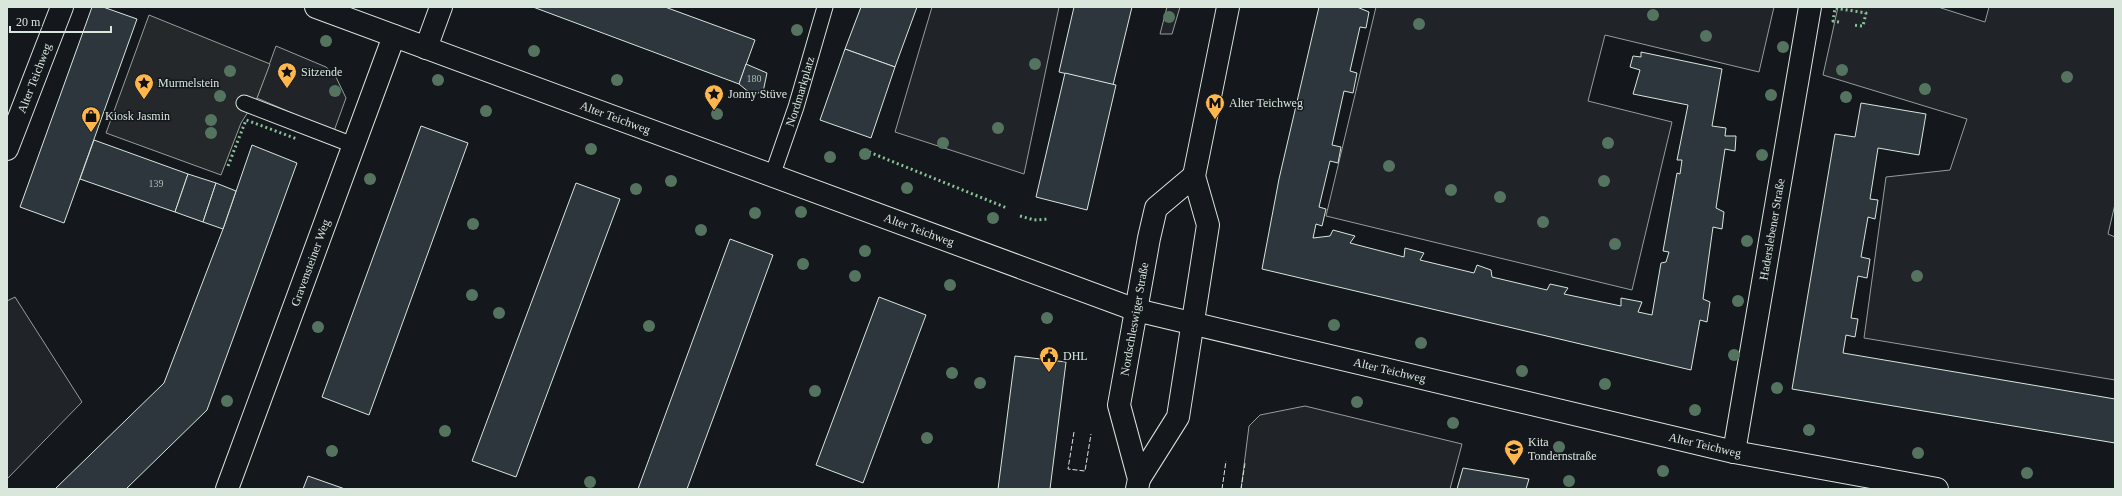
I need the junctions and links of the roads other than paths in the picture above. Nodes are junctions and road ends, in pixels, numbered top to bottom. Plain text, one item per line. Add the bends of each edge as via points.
1 (62, 7) edge
2 (316, 7) edge
3 (441, 7) edge
4 (825, 7) edge
5 (1228, 7) edge
6 (1810, 7) edge
7 (394, 36) junction
8 (426, 48) junction
9 (244, 103) dead end
10 (353, 145) junction
11 (7, 149) edge
12 (772, 176) junction
13 (1194, 176) junction
14 (1136, 310) junction
15 (1193, 324) junction
16 (1734, 452) junction
17 (1138, 484) edge
18 (227, 489) edge
19 (1937, 489) edge

1 - 11 street, Alter Teichweg
2 - 7 street, Alter Teichweg
3 - 8 street
4 - 12 lane, Nordmarkplatz via 796,107
5 - 13 street, Nordschleswiger Straße
6 - 16 street, Haderslebener Straße
7 - 8 street, Alter Teichweg
7 - 10 street, Gravensteiner Weg
8 - 12 street, Alter Teichweg
9 - 10 lane
10 - 18 street, Gravensteiner Weg
12 - 14 street, Alter Teichweg
13 - 14 street, Nordschleswiger Straße via 1156,208
13 - 15 street, Nordschleswiger Straße via 1208,225
14 - 15 street, Alter Teichweg
14 - 17 street, Nordschleswiger Straße via 1120,405
15 - 16 street, Alter Teichweg
15 - 17 street, Nordschleswiger Straße via 1178,417
16 - 19 street, Alter Teichweg

